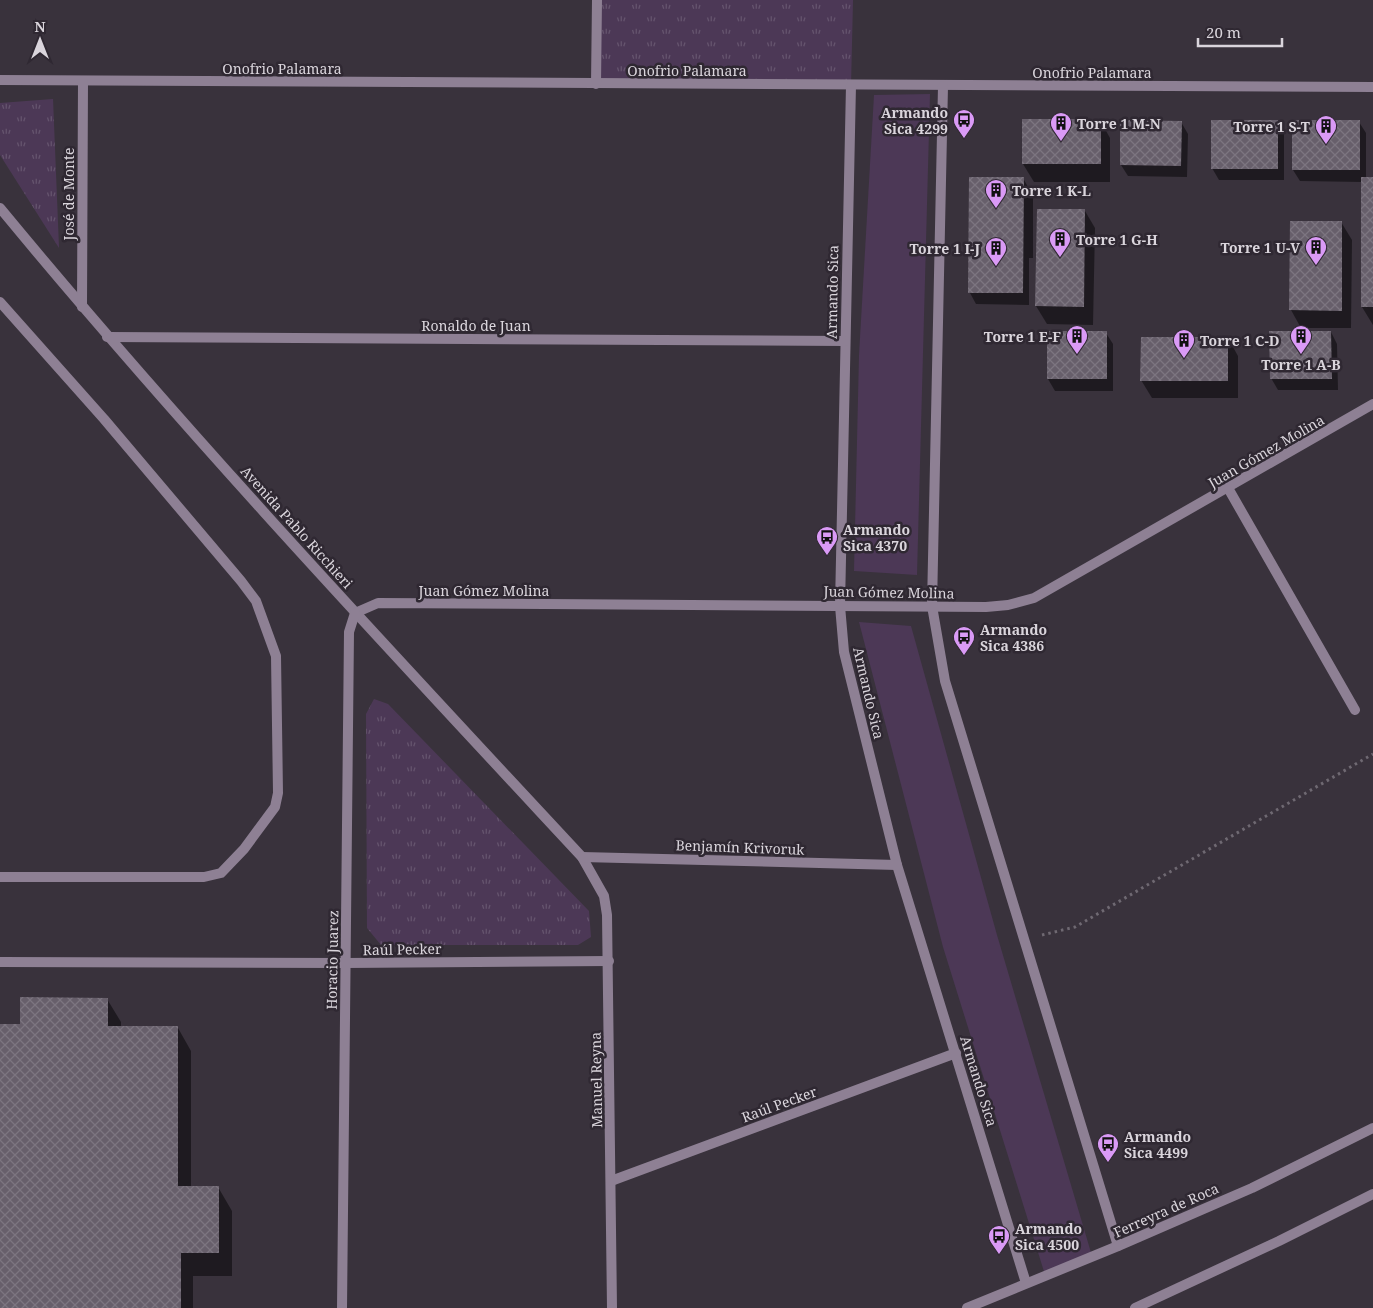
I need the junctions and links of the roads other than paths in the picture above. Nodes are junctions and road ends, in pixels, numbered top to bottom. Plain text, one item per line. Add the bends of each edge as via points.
1 (597, 0) edge
2 (0, 80) edge
3 (83, 81) junction
4 (596, 84) junction
5 (851, 85) junction
6 (942, 86) junction
7 (1373, 87) edge
8 (0, 208) edge
9 (0, 302) edge
10 (82, 307) junction
11 (107, 337) junction
12 (845, 341) junction
13 (1373, 404) edge
14 (1228, 488) junction
15 (840, 606) junction
16 (932, 606) junction
17 (355, 613) junction
18 (1355, 710) dead end
19 (582, 857) junction
20 (897, 865) junction
21 (0, 877) edge
22 (608, 961) junction
23 (0, 962) edge
24 (345, 963) junction
25 (956, 1053) junction
26 (1373, 1128) edge
27 (611, 1181) junction
28 (1373, 1194) edge
29 (1118, 1246) junction
30 (1026, 1283) junction
31 (342, 1308) edge
32 (612, 1308) edge
33 (967, 1308) edge
34 (1135, 1308) edge

1 - 4 street
2 - 3 street, Onofrio Palamara
3 - 4 street, Onofrio Palamara
3 - 10 street, José de Monte
4 - 5 street, Onofrio Palamara
5 - 6 street, Onofrio Palamara
5 - 12 street, Armando Sica
6 - 7 street, Onofrio Palamara
6 - 16 street
8 - 10 street, Avenida Pablo Ricchieri
9 - 21 street via 104,419 256,602 276,656 278,793 275,808 221,873 204,877
10 - 11 street, Avenida Pablo Ricchieri
11 - 12 street, Ronaldo de Juan
11 - 17 street, Avenida Pablo Ricchieri
12 - 15 street, Armando Sica
13 - 14 street, Juan Gómez Molina
14 - 16 street, Juan Gómez Molina via 1034,598 986,608
14 - 18 street
15 - 16 street, Juan Gómez Molina
15 - 17 street, Juan Gómez Molina via 378,603
15 - 20 street, Armando Sica via 844,652
16 - 29 street via 945,681
17 - 19 street, Avenida Pablo Ricchieri
17 - 24 street, Horacio Juarez via 349,632
19 - 20 street, Benjamín Krivoruk
19 - 22 street, Manuel Reyna via 604,896
20 - 25 street, Armando Sica
22 - 24 street, Raúl Pecker
22 - 27 street, Manuel Reyna
23 - 24 street, Raúl Pecker
24 - 31 street, Horacio Juarez
25 - 27 street, Raúl Pecker
25 - 30 street, Armando Sica
26 - 29 street, Ferreyra de Roca via 1252,1188
27 - 32 street, Manuel Reyna
28 - 34 street
29 - 30 street, Ferreyra de Roca
30 - 33 street, Ferreyra de Roca

